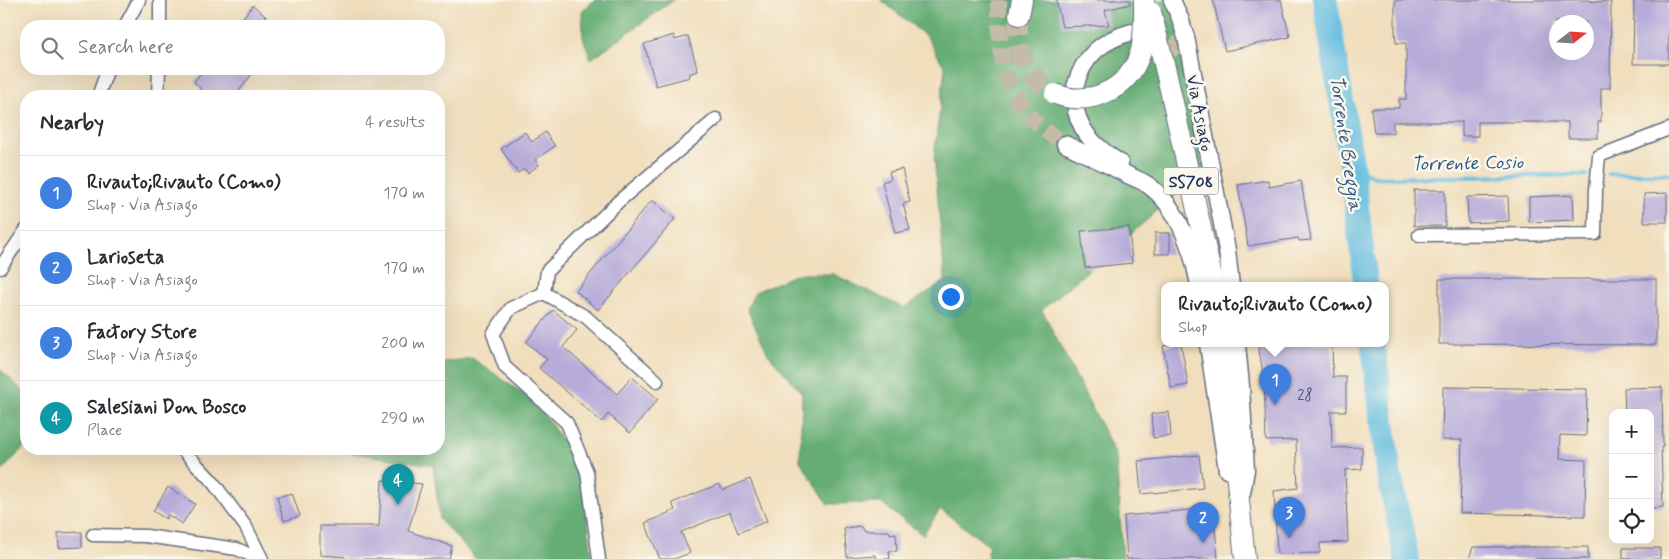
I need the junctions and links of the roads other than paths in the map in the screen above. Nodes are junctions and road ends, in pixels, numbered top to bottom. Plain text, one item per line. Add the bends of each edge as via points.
1 (138, 0) edge
2 (160, 0) edge
3 (1144, 0) edge
4 (1148, 0) edge
5 (1172, 0) edge
6 (128, 20) edge
7 (160, 20) edge
8 (1132, 32) dead end
9 (1180, 53) tunnel mouth
10 (106, 75) edge
11 (159, 75) edge
12 (1193, 77) junction
13 (1075, 87) dead end
14 (100, 90) edge
15 (158, 90) edge
16 (1055, 94) tunnel mouth
17 (1076, 111) dead end
18 (716, 119) dead end
19 (1669, 129) edge
20 (1065, 144) tunnel mouth
21 (1148, 185) junction
22 (1419, 235) dead end
23 (20, 239) edge
24 (0, 268) edge
25 (1198, 282) edge
26 (1213, 282) edge
27 (1231, 282) edge
28 (544, 293) junction
29 (1208, 347) edge
30 (1222, 347) edge
31 (1237, 347) edge
32 (657, 381) dead end
33 (188, 455) edge
34 (1240, 505) junction
35 (93, 535) dead end
36 (261, 559) edge
37 (599, 559) edge
38 (1244, 559) edge

1 - 6 street
2 - 7 street
3 - 16 main road, bridge via 1140,53 1122,82 1090,98
4 - 26 main road, SS708, bridge
5 - 12 street, Via Asiago / SS708 via 1186,37
8 - 13 street via 1118,36 1093,53 1083,66
9 - 12 street, SS708
10 - 14 street
11 - 15 street
12 - 27 street, Via Asiago / SS708
17 - 21 street, SS708 via 1089,139
18 - 28 street via 619,202 547,271
19 - 22 street via 1599,156 1595,234
20 - 21 street, SS708
21 - 25 street, SS708 via 1169,208 1186,236
23 - 24 street
28 - 32 street via 586,317
28 - 37 street via 511,308 494,334 505,368 567,423 588,472
29 - 34 street via 1228,473
30 - 34 main road
31 - 34 street via 1246,470
33 - 36 street via 212,481 246,528
34 - 38 main road
35 - 36 street via 146,536 237,549

